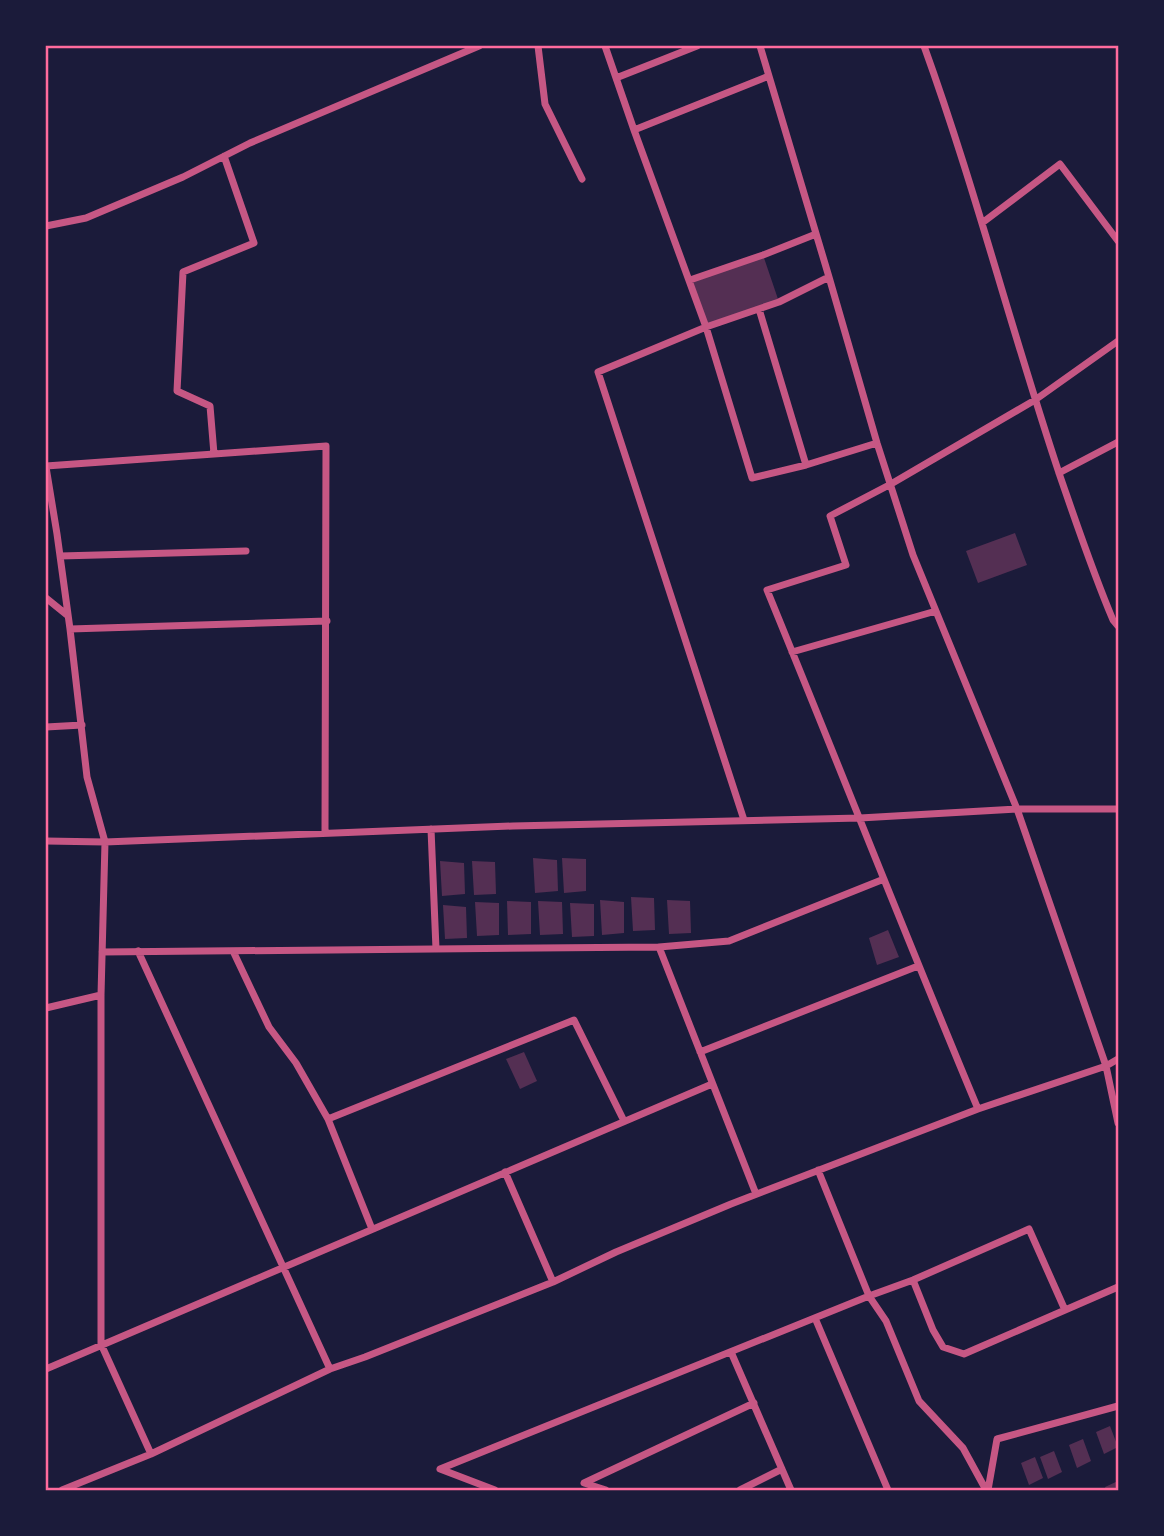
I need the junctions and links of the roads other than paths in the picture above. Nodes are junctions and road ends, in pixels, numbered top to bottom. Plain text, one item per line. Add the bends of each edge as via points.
1 (479, 46) edge
2 (538, 46) edge
3 (605, 46) edge
4 (697, 46) edge
5 (760, 46) edge
6 (924, 46) edge
7 (769, 76) junction
8 (616, 78) junction
9 (634, 130) junction
10 (224, 156) junction
11 (582, 179) dead end
12 (982, 223) junction
13 (46, 226) edge
14 (816, 234) junction
15 (1118, 241) edge
16 (830, 277) junction
17 (690, 280) junction
18 (759, 309) junction
19 (706, 327) junction
20 (1118, 341) edge
21 (1035, 400) junction
22 (1118, 442) edge
23 (877, 443) junction
24 (214, 454) junction
25 (806, 465) junction
26 (46, 466) edge
27 (1059, 473) junction
28 (891, 484) junction
29 (246, 551) dead end
30 (60, 556) junction
31 (46, 598) edge
32 (936, 611) junction
33 (68, 615) junction
34 (327, 621) junction
35 (1118, 626) edge
36 (70, 629) junction
37 (792, 652) junction
38 (82, 725) junction
39 (46, 727) edge
40 (1118, 808) edge
41 (1017, 809) junction
42 (860, 818) junction
43 (744, 820) junction
44 (431, 829) junction
45 (325, 832) junction
46 (46, 841) edge
47 (105, 842) junction
48 (884, 879) junction
49 (659, 947) junction
50 (436, 949) junction
51 (138, 951) junction
52 (233, 951) junction
53 (102, 952) junction
54 (918, 966) junction
55 (101, 995) junction
56 (46, 1008) edge
57 (700, 1052) junction
58 (1118, 1059) edge
59 (1106, 1066) junction
60 (712, 1084) junction
61 (978, 1109) junction
62 (328, 1119) junction
63 (624, 1121) junction
64 (1118, 1123) edge
65 (818, 1170) junction
66 (505, 1172) junction
67 (756, 1194) junction
68 (372, 1229) junction
69 (283, 1267) junction
70 (914, 1280) junction
71 (553, 1282) junction
72 (1118, 1287) edge
73 (869, 1296) junction
74 (1065, 1310) junction
75 (815, 1318) junction
76 (101, 1344) junction
77 (731, 1352) junction
78 (46, 1369) edge
79 (330, 1369) junction
80 (754, 1404) junction
81 (1118, 1406) edge
82 (151, 1454) junction
83 (782, 1469) junction
84 (62, 1490) edge
85 (495, 1490) edge
86 (606, 1490) edge
87 (740, 1490) edge
88 (791, 1490) edge
89 (888, 1490) edge
90 (987, 1490) edge

1 - 10 street
2 - 11 street via 545,104
3 - 8 street
4 - 8 street
5 - 7 street
6 - 12 street
7 - 9 street
7 - 14 street
8 - 9 street
9 - 17 street
10 - 13 street via 86,218
10 - 24 street via 254,243 183,272 177,391 210,406
12 - 15 street via 1060,163
12 - 21 street
14 - 16 street
14 - 17 street
16 - 18 street
16 - 23 street
17 - 19 street
18 - 19 street
18 - 25 street
19 - 25 street via 752,478
19 - 43 street via 598,372
20 - 21 street
21 - 27 street
21 - 28 street
22 - 27 street
23 - 25 street
23 - 28 street
24 - 26 street
24 - 34 street via 326,446
26 - 30 street
27 - 35 street via 1095,579
28 - 32 street
28 - 37 street via 830,516 846,565 767,590
29 - 30 street
30 - 33 street
31 - 33 street
32 - 37 street
32 - 41 street
33 - 36 street
34 - 36 street
34 - 45 street
36 - 38 street
37 - 42 street
38 - 39 street
38 - 47 street via 87,777
40 - 41 street
41 - 42 street
41 - 59 street
42 - 43 street
42 - 48 street
43 - 44 street
44 - 45 street
44 - 50 street
45 - 47 street
46 - 47 street
47 - 53 street
48 - 49 street via 729,941
48 - 54 street
49 - 50 street
49 - 57 street
50 - 52 street
51 - 52 street
51 - 53 street
51 - 69 street
52 - 62 street via 269,1027
53 - 55 street
54 - 57 street
54 - 61 street
55 - 56 street
55 - 76 street
57 - 60 street
58 - 59 street
59 - 61 street
59 - 64 street
60 - 63 street
60 - 67 street
61 - 65 street
62 - 63 street via 574,1020
62 - 68 street
63 - 66 street
65 - 67 street
65 - 73 street
66 - 68 street
66 - 71 street
67 - 71 street
68 - 69 street
69 - 76 street
69 - 79 street
70 - 73 street
70 - 74 street via 943,1347 964,1354
70 - 74 street via 1029,1229
71 - 79 street
72 - 74 street
73 - 75 street
73 - 90 street via 886,1321 919,1401 963,1448
75 - 77 street
75 - 89 street
76 - 78 street
76 - 82 street
77 - 80 street
77 - 85 street via 440,1469
79 - 82 street
80 - 83 street
80 - 86 street via 584,1483
81 - 90 street via 997,1439
82 - 84 street
83 - 87 street
83 - 88 street

